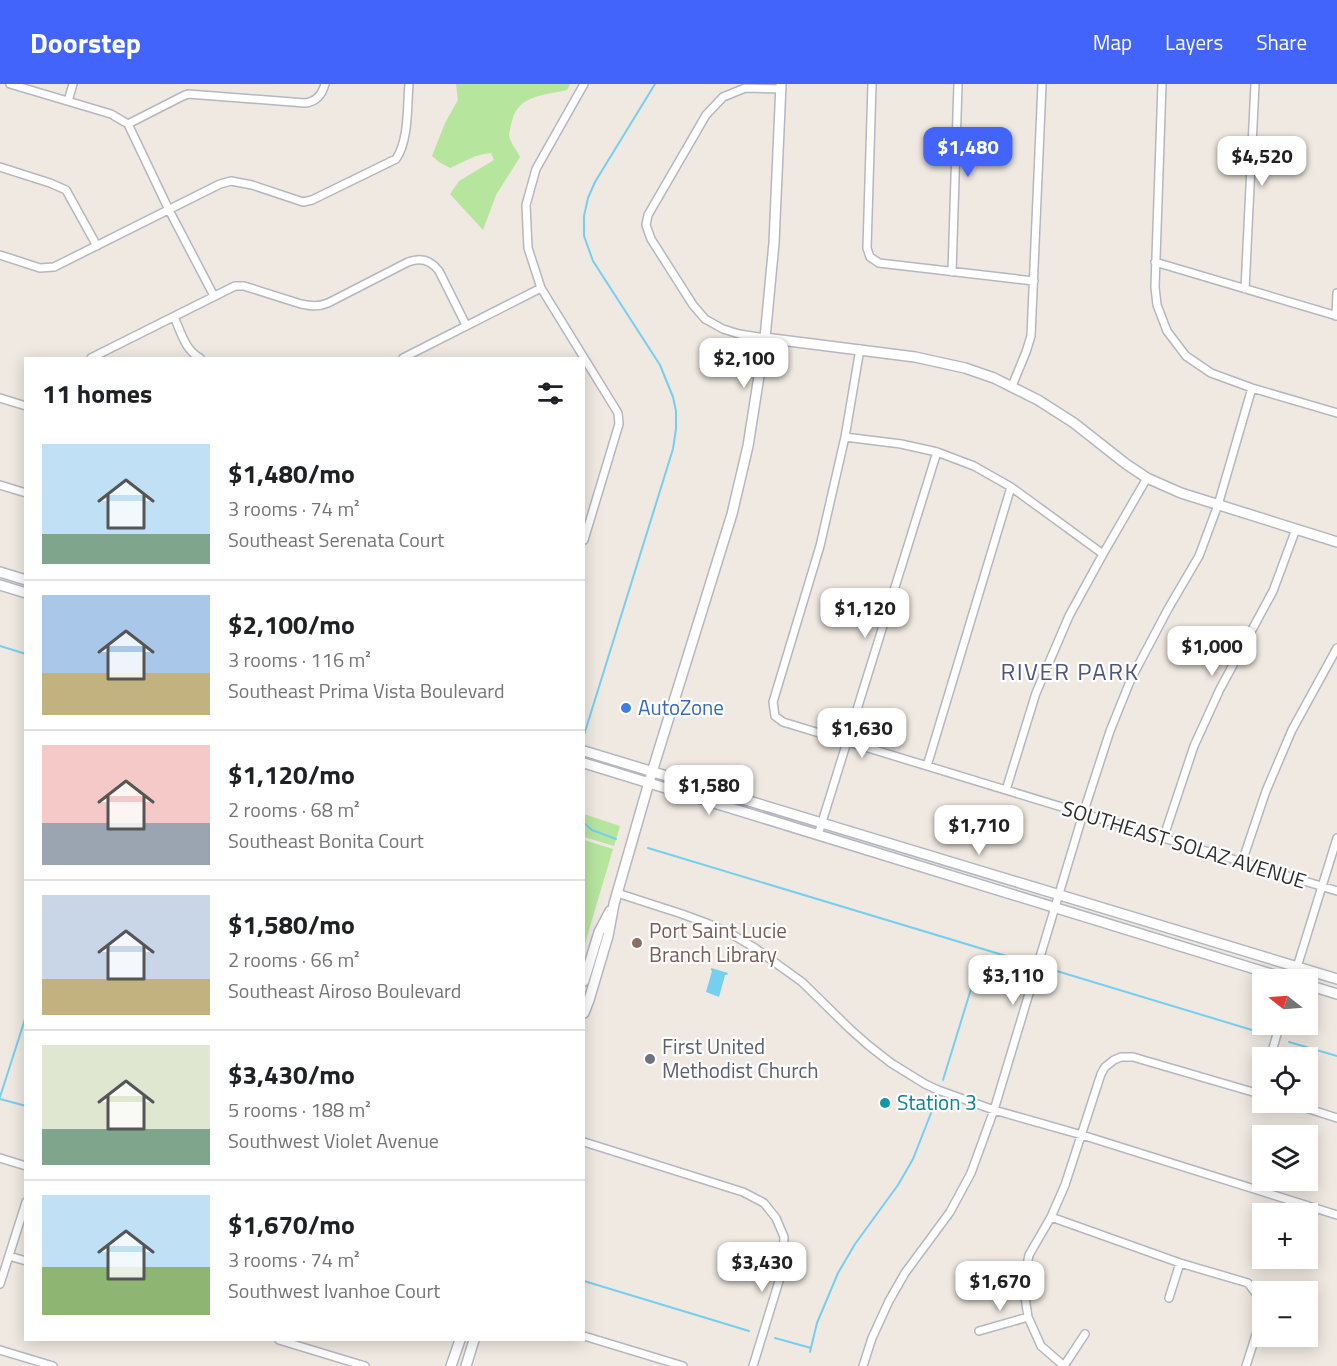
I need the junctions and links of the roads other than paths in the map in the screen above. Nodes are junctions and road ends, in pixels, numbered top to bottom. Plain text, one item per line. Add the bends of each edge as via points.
1 (10, 84) edge
2 (73, 84) edge
3 (325, 84) edge
4 (409, 84) edge
5 (584, 84) edge
6 (872, 84) edge
7 (958, 84) edge
8 (1042, 84) edge
9 (1162, 84) edge
10 (1254, 84) edge
11 (781, 86) edge
12 (68, 101) junction
13 (128, 124) junction
14 (0, 167) edge
15 (169, 210) junction
16 (97, 246) junction
17 (0, 255) edge
18 (1155, 262) junction
19 (952, 272) junction
20 (1034, 282) junction
21 (540, 288) junction
22 (1245, 289) junction
23 (1337, 292) edge
24 (214, 296) junction
25 (1336, 316) edge
26 (174, 317) junction
27 (466, 325) junction
28 (765, 338) junction
29 (860, 349) junction
30 (93, 357) edge
31 (198, 357) edge
32 (406, 357) edge
33 (583, 357) edge
34 (585, 360) edge
35 (1012, 386) junction
36 (1252, 388) junction
37 (0, 398) edge
38 (24, 405) edge
39 (1337, 413) edge
40 (845, 437) junction
41 (937, 452) junction
42 (1147, 478) junction
43 (0, 485) edge
44 (1011, 487) junction
45 (24, 492) edge
46 (1218, 505) junction
47 (1296, 529) junction
48 (585, 537) edge
49 (1337, 542) edge
50 (1103, 554) junction
51 (0, 572) edge
52 (24, 579) edge
53 (0, 585) edge
54 (24, 592) edge
55 (1337, 648) edge
56 (846, 741) junction
57 (585, 751) edge
58 (585, 763) edge
59 (927, 766) junction
60 (652, 772) junction
61 (648, 783) junction
62 (1006, 790) junction
63 (1083, 814) junction
64 (822, 823) junction
65 (818, 835) junction
66 (1337, 838) edge
67 (1164, 839) junction
68 (943, 860) junction
69 (1242, 862) junction
70 (939, 872) junction
71 (1322, 887) junction
72 (1337, 891) edge
73 (617, 893) junction
74 (1060, 895) junction
75 (614, 904) junction
76 (1056, 908) junction
77 (1173, 930) junction
78 (1169, 943) junction
79 (1298, 967) junction
80 (1255, 969) edge
81 (585, 978) edge
82 (1337, 979) edge
83 (1318, 988) edge
84 (1337, 994) edge
85 (585, 1010) edge
86 (1252, 1091) edge
87 (994, 1110) junction
88 (1318, 1112) edge
89 (1337, 1118) edge
90 (1082, 1136) junction
91 (585, 1142) edge
92 (0, 1158) edge
93 (24, 1165) edge
94 (24, 1208) edge
95 (1337, 1215) edge
96 (1051, 1217) junction
97 (9, 1256) junction
98 (24, 1260) edge
99 (1180, 1263) junction
100 (0, 1284) edge
101 (1169, 1299) dead end
102 (1028, 1317) junction
103 (979, 1331) dead end
104 (1085, 1334) dead end
105 (585, 1336) edge
106 (282, 1341) edge
107 (460, 1341) edge
108 (474, 1341) edge
109 (0, 1350) edge
110 (360, 1365) edge
111 (52, 1366) edge
112 (451, 1366) edge
113 (466, 1366) edge
114 (683, 1366) edge
115 (753, 1366) edge
116 (863, 1366) edge
117 (1064, 1366) edge
118 (1246, 1366) edge

1 - 12 street
2 - 12 street
3 - 13 street via 318,98 304,103 188,94
4 - 15 street via 404,141 396,159 312,200 303,202 231,181
5 - 21 street via 536,169 526,205 528,248
6 - 19 street via 867,248 870,258 879,263
7 - 19 street
8 - 20 street
9 - 18 street
10 - 22 street
11 - 28 main road
11 - 28 street via 745,88 723,98 706,115 648,214 646,225 693,306 705,319 731,332
12 - 13 street via 111,114
13 - 15 street
14 - 16 street via 66,190
15 - 16 street
15 - 24 street
16 - 17 street via 54,267 40,268
18 - 22 street
18 - 36 street via 1157,305 1167,331 1186,356 1212,373
19 - 20 street
20 - 35 street via 1030,336
21 - 27 street
21 - 33 street
22 - 25 street
23 - 25 street
24 - 26 street
24 - 27 street via 244,286 319,306 408,262 422,259 439,271
26 - 30 street
26 - 31 street via 184,341
27 - 32 street
28 - 29 main road
28 - 60 main road via 748,446 732,514
29 - 35 main road via 965,368
29 - 40 street, SOUTHEAST SOLAZ AVENUE
34 - 48 street via 618,413 619,423
35 - 42 main road via 1074,423
36 - 39 street
36 - 46 street
37 - 38 street
40 - 41 street
40 - 56 street, SOUTHEAST SOLAZ AVENUE via 820,546 773,702 775,716 783,722
41 - 44 street via 974,466
41 - 56 street
42 - 46 main road
42 - 50 street
43 - 45 street
44 - 50 street
44 - 59 street
46 - 47 main road
46 - 63 street via 1199,556 1131,679
47 - 49 main road
47 - 67 street via 1273,591 1194,746
50 - 62 street via 1069,616 1036,693
51 - 52 main road
53 - 54 main road
55 - 69 street via 1292,730 1266,790
56 - 59 street, SOUTHEAST SOLAZ AVENUE
56 - 64 street
57 - 60 main road
58 - 61 main road
59 - 62 street, SOUTHEAST SOLAZ AVENUE
60 - 61 main road
60 - 64 main road
61 - 65 main road
61 - 73 main road
62 - 63 street, SOUTHEAST SOLAZ AVENUE
63 - 67 street, SOUTHEAST SOLAZ AVENUE
63 - 74 street
64 - 65 street
64 - 68 main road
65 - 70 main road
66 - 71 street
67 - 69 street, SOUTHEAST SOLAZ AVENUE
68 - 70 main road
68 - 74 main road
69 - 71 street, SOUTHEAST SOLAZ AVENUE
70 - 76 main road
71 - 72 street, SOUTHEAST SOLAZ AVENUE
71 - 79 street
73 - 75 main road
73 - 87 street via 733,935 802,982 891,1062 925,1084
74 - 76 street
74 - 77 main road
75 - 81 main road via 599,932
75 - 85 main road via 609,936
76 - 78 main road
76 - 87 street
77 - 78 main road
77 - 79 main road
78 - 80 main road
79 - 82 main road
83 - 84 main road
86 - 90 street via 1140,1058 1118,1058 1101,1074
87 - 90 street
87 - 116 street via 971,1173 950,1212 889,1301
88 - 89 street
90 - 95 street
90 - 96 street
91 - 115 street via 743,1192 764,1203 776,1218 784,1237 783,1268
92 - 93 street
94 - 97 street
96 - 99 street
96 - 102 street via 1029,1255 1023,1284
97 - 98 street
97 - 100 street
99 - 101 street
99 - 118 street via 1248,1283 1260,1299 1260,1322
102 - 103 street
102 - 117 street via 1041,1346
104 - 117 street
105 - 114 street
106 - 110 street
107 - 112 main road
108 - 113 main road
109 - 111 street

